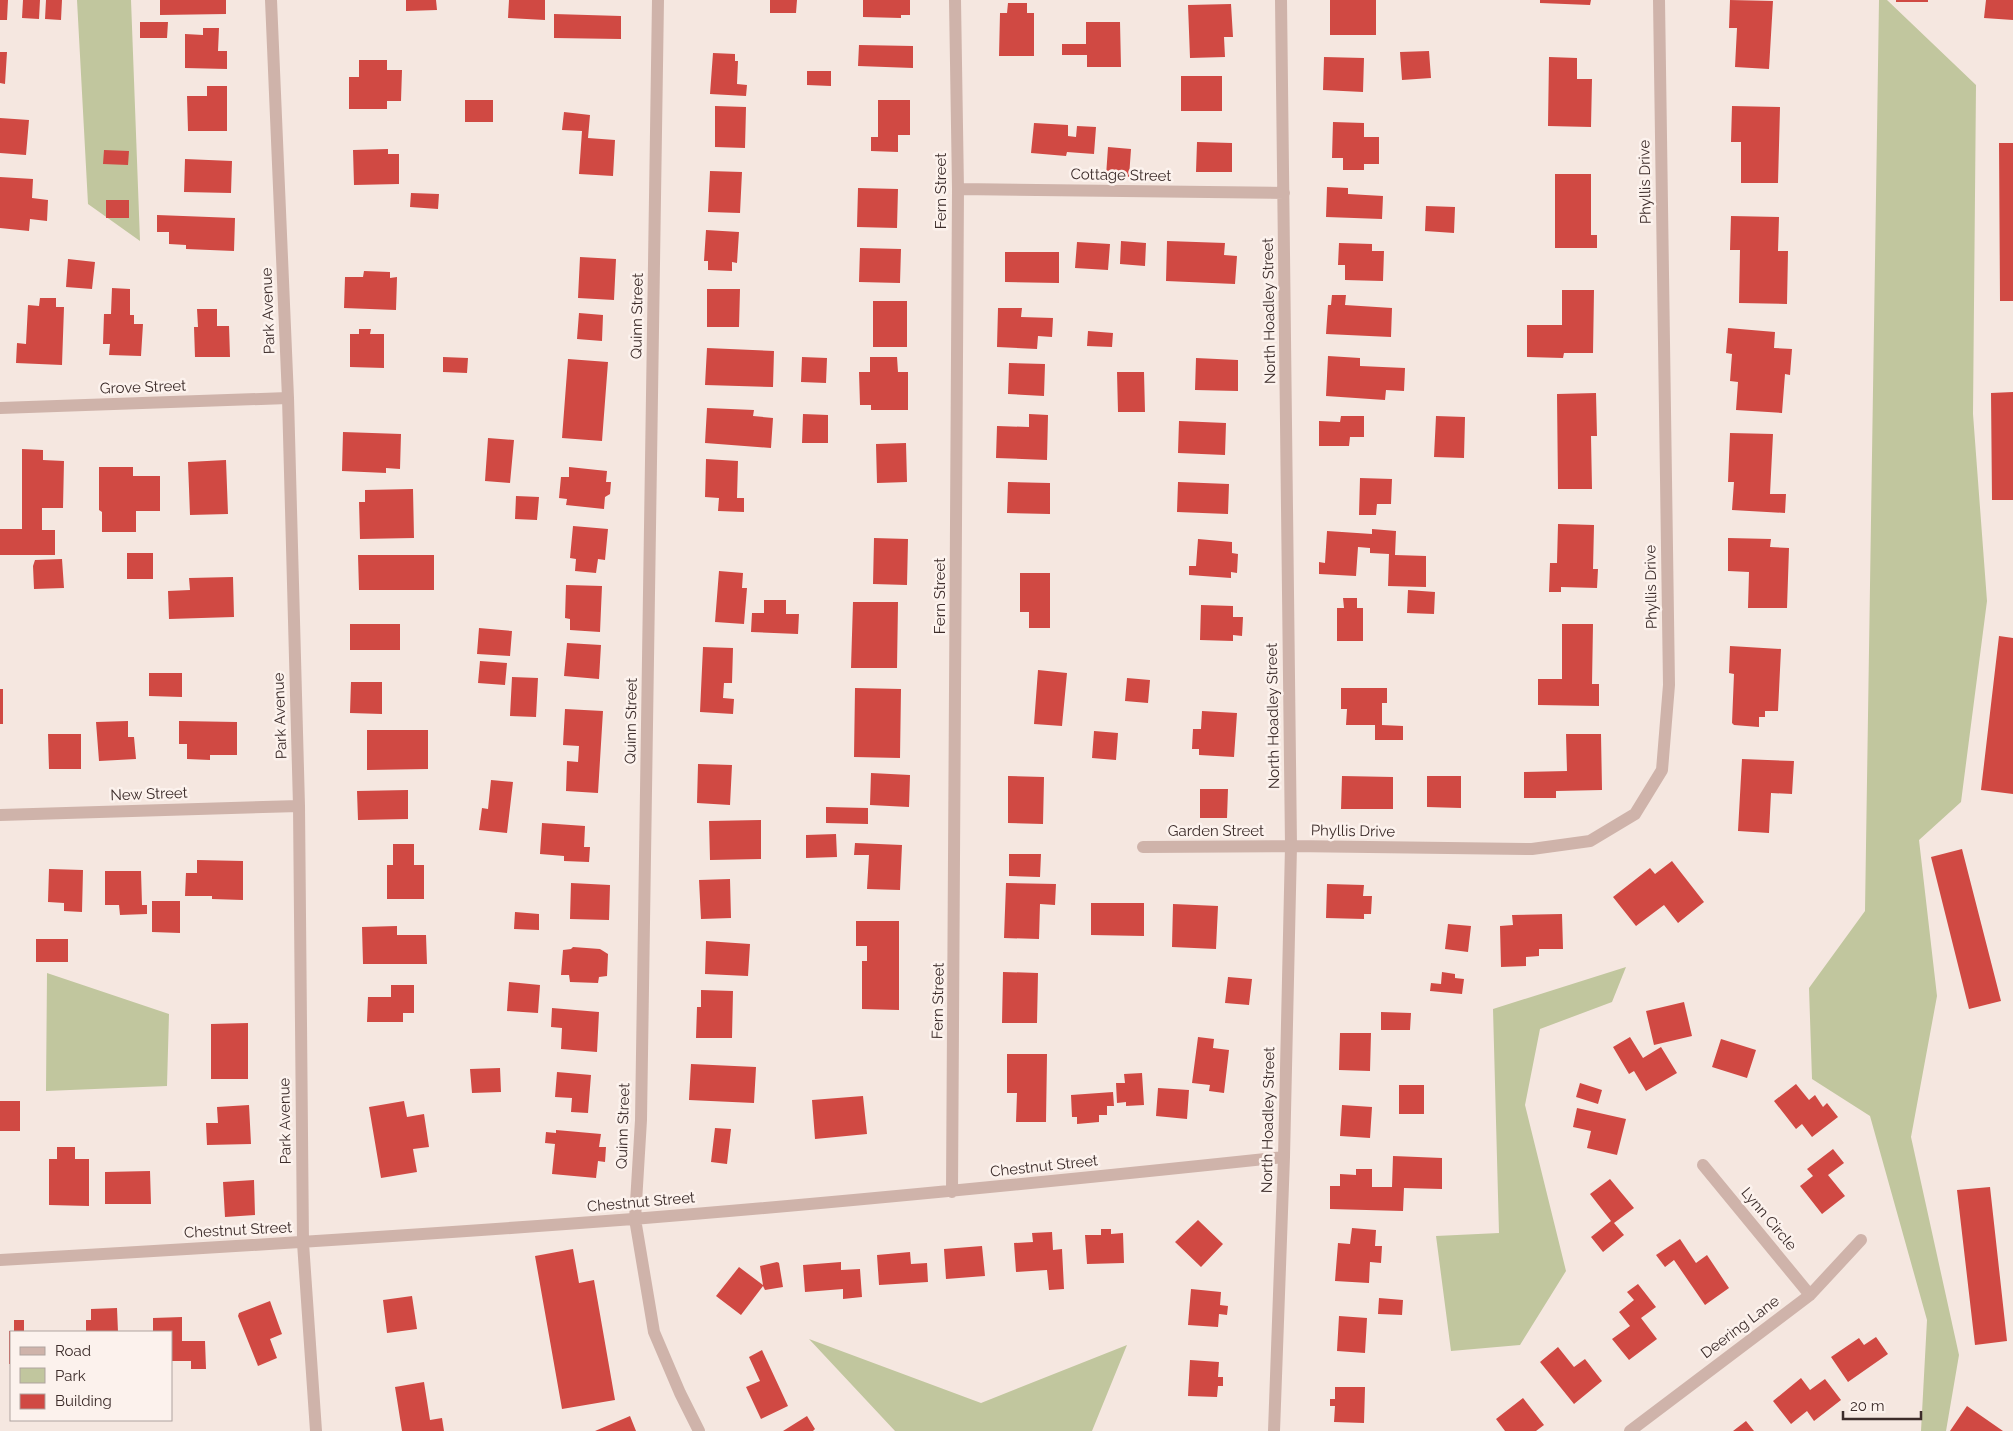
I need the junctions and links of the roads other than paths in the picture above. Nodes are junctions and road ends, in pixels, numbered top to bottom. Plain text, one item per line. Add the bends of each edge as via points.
1 (271, 0) edge
2 (658, 0) edge
3 (956, 0) edge
4 (1280, 0) edge
5 (1659, 0) edge
6 (958, 189) junction
7 (1284, 193) junction
8 (288, 398) junction
9 (0, 408) edge
10 (298, 806) junction
11 (0, 815) edge
12 (1291, 846) junction
13 (1142, 847) dead end
14 (1284, 1157) junction
15 (1703, 1165) dead end
16 (952, 1192) junction
17 (635, 1219) junction
18 (1861, 1240) dead end
19 (303, 1243) junction
20 (0, 1260) edge
21 (1810, 1295) junction
22 (316, 1431) edge
23 (699, 1431) edge
24 (1274, 1431) edge
25 (1630, 1431) edge

1 - 8 street, Park Avenue
2 - 17 street, Quinn Street via 640,1120
3 - 6 street, Fern Street
4 - 7 street, North Hoadley Street
5 - 12 street, Phyllis Drive via 1669,685 1662,770 1635,814 1590,841 1532,849
6 - 7 street, Cottage Street
6 - 16 street, Fern Street
7 - 12 street, North Hoadley Street
8 - 9 street, Grove Street
8 - 10 street, Park Avenue
10 - 11 street, New Street
10 - 19 street, Park Avenue
12 - 13 street, Garden Street
12 - 14 street, North Hoadley Street
14 - 16 street, Chestnut Street
14 - 24 street, North Hoadley Street
15 - 21 street, Lynn Circle
16 - 17 street, Chestnut Street
17 - 19 street, Chestnut Street
17 - 23 street, Quinn Street via 654,1332
18 - 21 street, Deering Lane
19 - 20 street, Chestnut Street
19 - 22 street, Park Avenue
21 - 25 street, Deering Lane

